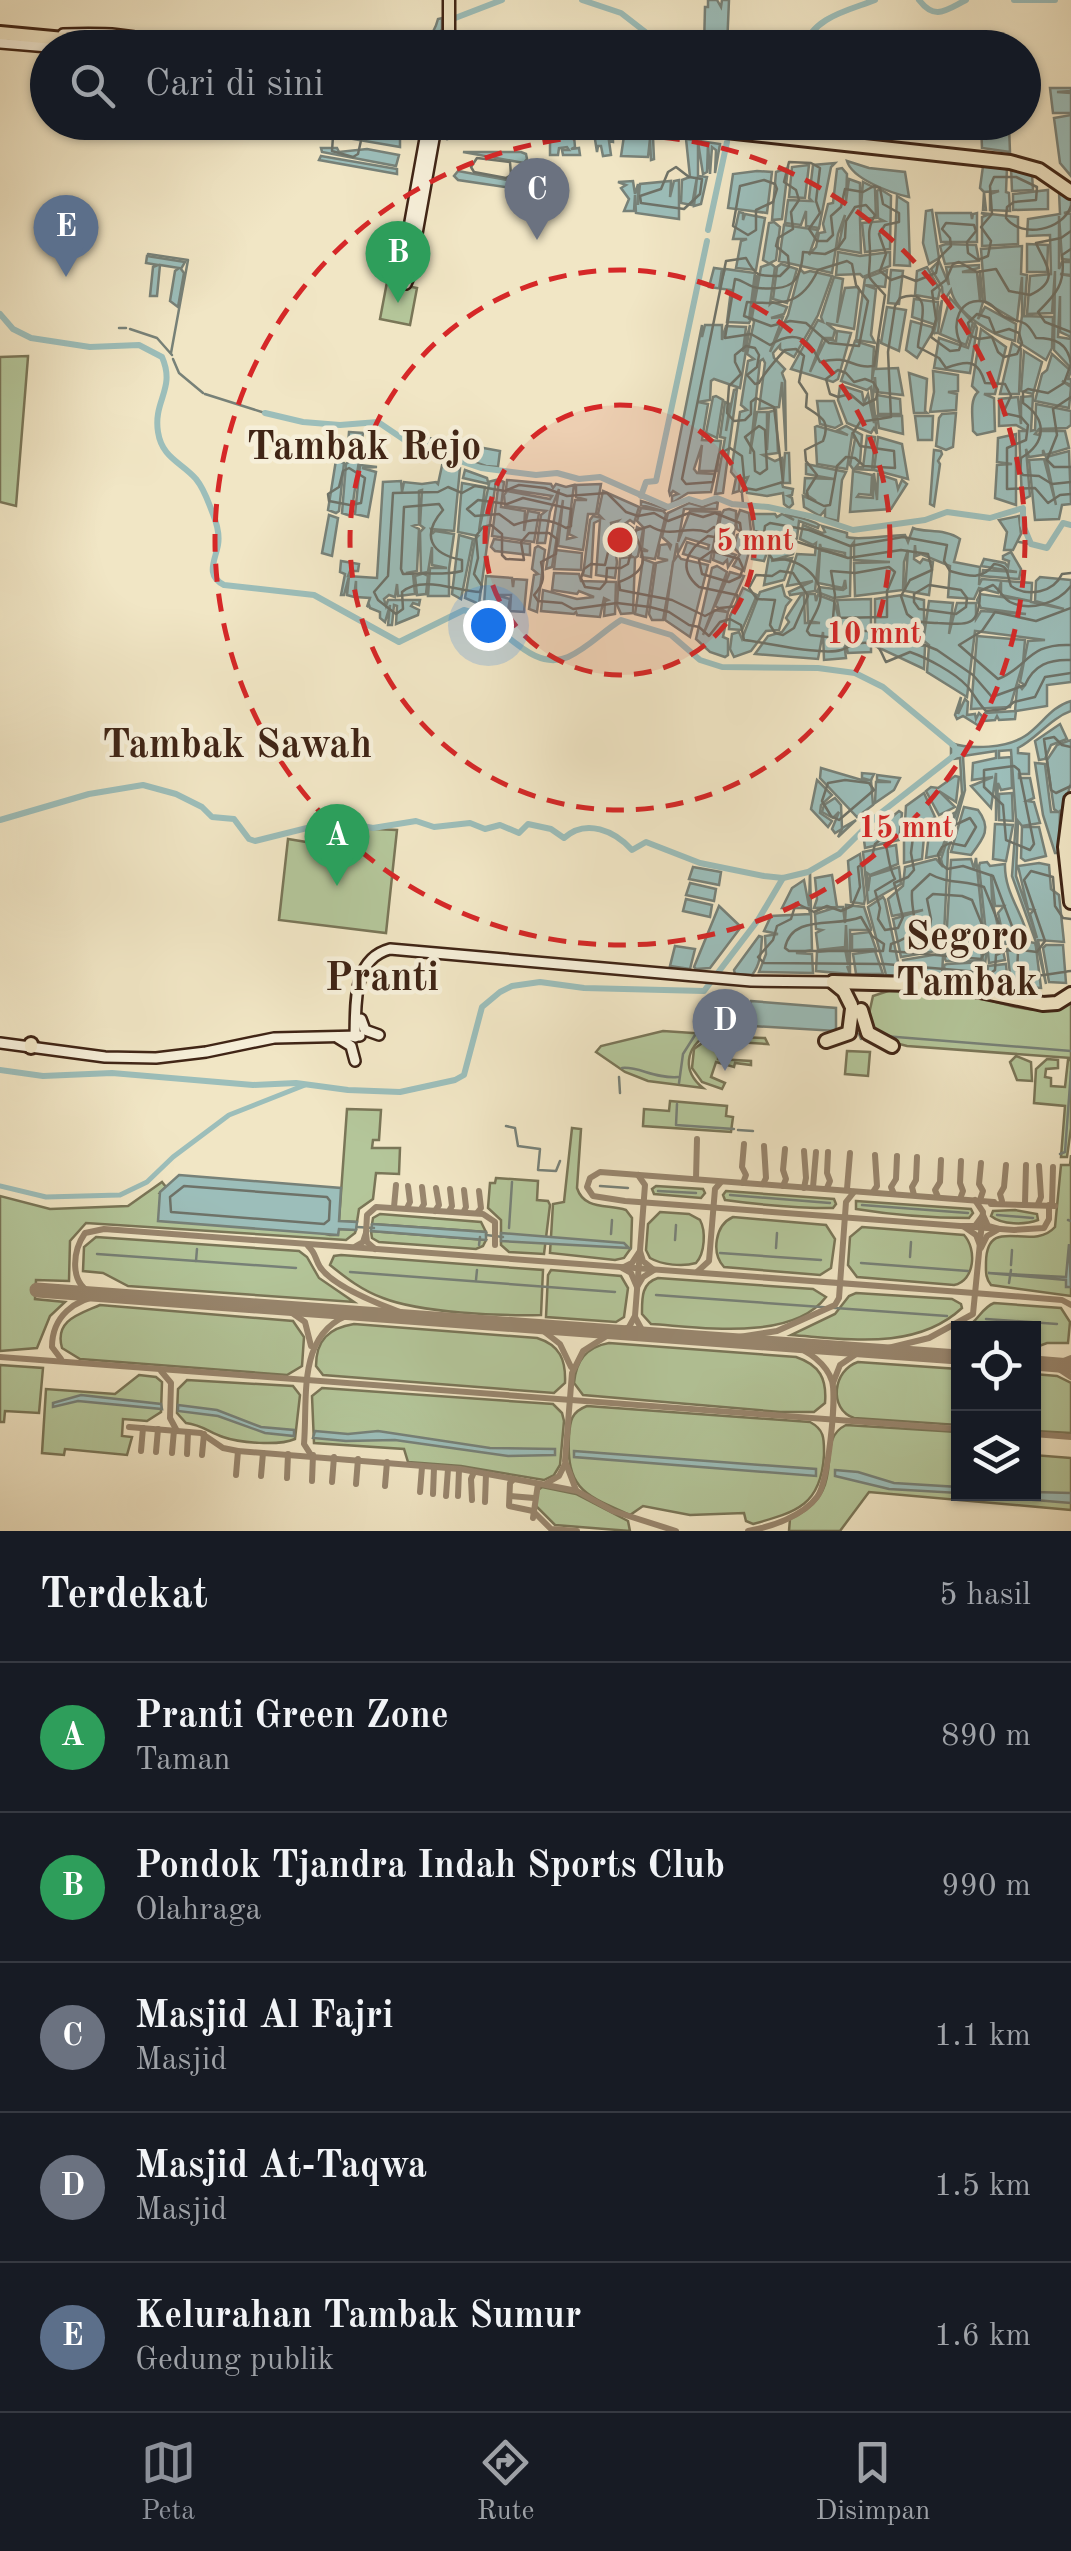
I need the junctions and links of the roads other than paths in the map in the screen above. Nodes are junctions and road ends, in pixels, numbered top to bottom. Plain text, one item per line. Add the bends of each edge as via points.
1 (0, 36) edge
2 (30, 36) edge
3 (30, 39) edge
4 (30, 39) edge
5 (425, 140) edge
6 (433, 140) edge
7 (809, 140) edge
8 (858, 140) edge
9 (1071, 184) edge
10 (1071, 192) edge
11 (409, 250) junction
12 (402, 283) dead end
13 (1071, 800) edge
14 (1071, 902) edge
15 (833, 982) junction
16 (874, 985) junction
17 (359, 988) junction
18 (1071, 997) edge
19 (854, 1014) junction
20 (360, 1019) junction
21 (357, 1035) junction
22 (379, 1035) dead end
23 (336, 1036) junction
24 (826, 1040) dead end
25 (0, 1042) edge
26 (892, 1046) dead end
27 (146, 1056) junction
28 (355, 1061) dead end

1 - 2 main road
1 - 3 highway
1 - 4 highway
5 - 11 main road
6 - 11 main road
7 - 10 highway via 1010,162 1039,170
8 - 9 highway via 1018,158
11 - 12 main road via 412,274
13 - 14 highway via 1065,847
15 - 16 highway
15 - 17 main road via 725,980 396,949 368,960
15 - 19 highway
16 - 18 highway via 951,985 1043,1004
16 - 19 highway
17 - 20 main road
17 - 21 main road
19 - 24 highway
19 - 26 highway
20 - 21 main road
20 - 22 main road via 365,1030
21 - 23 main road
21 - 27 main road via 284,1033
23 - 27 main road
23 - 28 main road via 350,1044
25 - 27 main road

